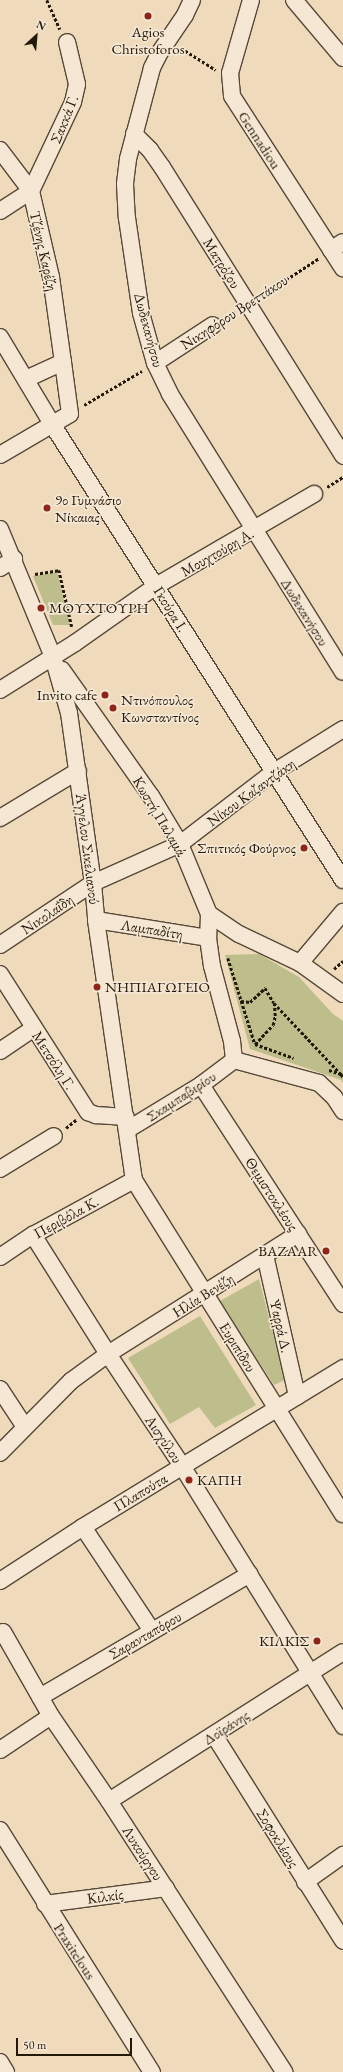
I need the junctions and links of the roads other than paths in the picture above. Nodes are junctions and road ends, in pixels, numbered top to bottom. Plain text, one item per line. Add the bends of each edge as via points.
1 (192, 0) edge
2 (251, 0) edge
3 (294, 0) edge
4 (67, 42) road end
5 (343, 58) edge
6 (134, 134) junction
7 (0, 150) edge
8 (31, 191) junction
9 (0, 211) edge
10 (337, 246) edge
11 (343, 268) edge
12 (213, 325) road end
13 (0, 337) edge
14 (63, 362) junction
15 (155, 363) junction
16 (26, 379) junction
17 (52, 424) junction
18 (0, 455) edge
19 (343, 456) edge
20 (314, 494) dead end
21 (0, 529) edge
22 (254, 530) junction
23 (14, 559) junction
24 (0, 568) edge
25 (156, 586) junction
26 (53, 657) junction
27 (343, 672) edge
28 (0, 690) edge
29 (343, 730) edge
30 (78, 771) junction
31 (274, 772) junction
32 (0, 818) edge
33 (180, 844) junction
34 (343, 880) edge
35 (93, 883) junction
36 (343, 912) edge
37 (209, 914) junction
38 (96, 920) junction
39 (208, 938) junction
40 (0, 945) edge
41 (300, 963) junction
42 (0, 974) edge
43 (343, 994) edge
44 (34, 1029) junction
45 (0, 1051) edge
46 (234, 1060) junction
47 (201, 1085) junction
48 (343, 1111) edge
49 (127, 1124) junction
50 (54, 1136) road end
51 (0, 1169) edge
52 (134, 1180) junction
53 (298, 1234) junction
54 (33, 1235) junction
55 (265, 1255) junction
56 (0, 1257) edge
57 (204, 1295) junction
58 (343, 1304) edge
59 (108, 1354) junction
60 (343, 1368) edge
61 (0, 1389) edge
62 (297, 1396) junction
63 (277, 1409) junction
64 (25, 1426) junction
65 (0, 1453) edge
66 (182, 1466) junction
67 (343, 1514) edge
68 (83, 1527) junction
69 (250, 1574) junction
70 (0, 1581) edge
71 (152, 1631) junction
72 (3, 1632) dead end
73 (343, 1652) edge
74 (310, 1674) junction
75 (40, 1697) junction
76 (51, 1716) junction
77 (343, 1726) edge
78 (214, 1735) junction
79 (0, 1750) edge
80 (109, 1802) junction
81 (0, 1830) edge
82 (343, 1855) edge
83 (305, 1882) junction
84 (166, 1888) junction
85 (45, 1904) junction
86 (343, 1941) edge
87 (0, 2062) edge
88 (6, 2072) edge
89 (152, 2072) edge
90 (284, 2072) edge

1 - 6 street, Δωδεκανήσου via 152,68
2 - 10 street, Gennadiou via 230,72 232,96
3 - 5 street
4 - 8 street, Σακκά Γ. via 77,84 73,102
6 - 15 street, Δωδεκανήσου via 125,184 127,218 141,313
6 - 19 street, Ματρόζου via 162,167
7 - 8 street, Τζένης Καρέζη
8 - 9 street
8 - 14 street, Τζένης Καρέζη via 51,277
10 - 11 street, Gennadiou
12 - 15 street, Νικηφόρου Βρεττάκου
13 - 16 street, Γκούρα Ι.
14 - 16 street
14 - 17 street, Τζένης Καρέζη via 70,414
15 - 22 street, Δωδεκανήσου via 170,394
16 - 17 street, Γκούρα Ι.
17 - 18 street
17 - 25 street, Γκούρα Ι.
20 - 22 street, Μουχτούρη Α.
21 - 23 street, Άγγελου Σικελιανού
22 - 25 street, Μουχτούρη Α.
22 - 27 street, Δωδεκανήσου
23 - 24 street
23 - 26 street, Άγγελου Σικελιανού
25 - 26 street, Μουχτούρη Α.
25 - 31 street, Γκούρα Ι.
26 - 28 street, Μουχτούρη Α.
26 - 30 street, Άγγελου Σικελιανού via 69,713
26 - 33 street, Κωστή Παλαμά via 151,796
29 - 31 street, Νίκου Καζαντζάκη
30 - 32 street
30 - 35 street, Άγγελου Σικελιανού
31 - 33 street, Νίκου Καζαντζάκη
31 - 34 street, Γκούρα Ι.
33 - 35 street, Νίκου Καζαντζάκη
33 - 37 street, Κωστή Παλαμά
35 - 38 street, Άγγελου Σικελιανού
35 - 40 street, Νικολαΐδη
36 - 41 street
37 - 39 street, Κωστή Παλαμά
37 - 41 street via 239,934
38 - 39 street, Λαμπαδίτη
38 - 49 street, Άγγελου Σικελιανού
39 - 46 street, Κωστή Παλαμά via 212,966 232,1041
41 - 43 street
42 - 44 street, Μετσόλη Γ.
44 - 45 street
44 - 49 street, Μετσόλη Γ. via 88,1112
46 - 47 street, Σκαμπαβιρίου
46 - 48 street via 318,1083 334,1097
47 - 49 street, Σκαμπαβιρίου
47 - 53 street, Θεμιστοκλέους
49 - 52 street, Άγγελου Σικελιανού
50 - 51 street
52 - 54 street, Περιβόλα Κ.
52 - 57 street, Ευριπίδου
53 - 55 street, Ηλία Βενέζη
53 - 58 street, Θεμιστοκλέους
54 - 56 street, Περιβόλα Κ.
54 - 59 street, Αισχύλου
55 - 57 street, Ηλία Βενέζη
55 - 62 street, Ψαρρά Δ.
57 - 59 street, Ηλία Βενέζη
57 - 63 street, Ευριπίδου
59 - 64 street, Ηλία Βενέζη via 71,1381
59 - 66 street, Αισχύλου
60 - 62 street, Πλαπούτα
61 - 64 street
62 - 63 street, Πλαπούτα
63 - 66 street, Πλαπούτα
63 - 67 street, Ευριπίδου
64 - 65 street, Ηλία Βενέζη
66 - 68 street, Πλαπούτα
66 - 69 street, Αισχύλου
68 - 70 street, Πλαπούτα
68 - 71 street
69 - 71 street, Σαρανταπόρου
69 - 74 street, Αισχύλου
71 - 75 street, Σαρανταπόρου
72 - 75 street, Λυκούργου
73 - 74 street, Δοϊράνης
74 - 77 street, Αισχύλου
74 - 78 street, Δοϊράνης
75 - 76 street, Λυκούργου
76 - 79 street
76 - 80 street, Λυκούργου
78 - 80 street, Δοϊράνης
78 - 83 street, Σοφοκλέους
80 - 84 street, Λυκούργου
81 - 85 street, Praxitelous
82 - 83 street
83 - 86 street, Σοφοκλέους
84 - 85 street, Κιλκίς
84 - 90 street, Λυκούργου
85 - 89 street, Praxitelous
87 - 88 street

